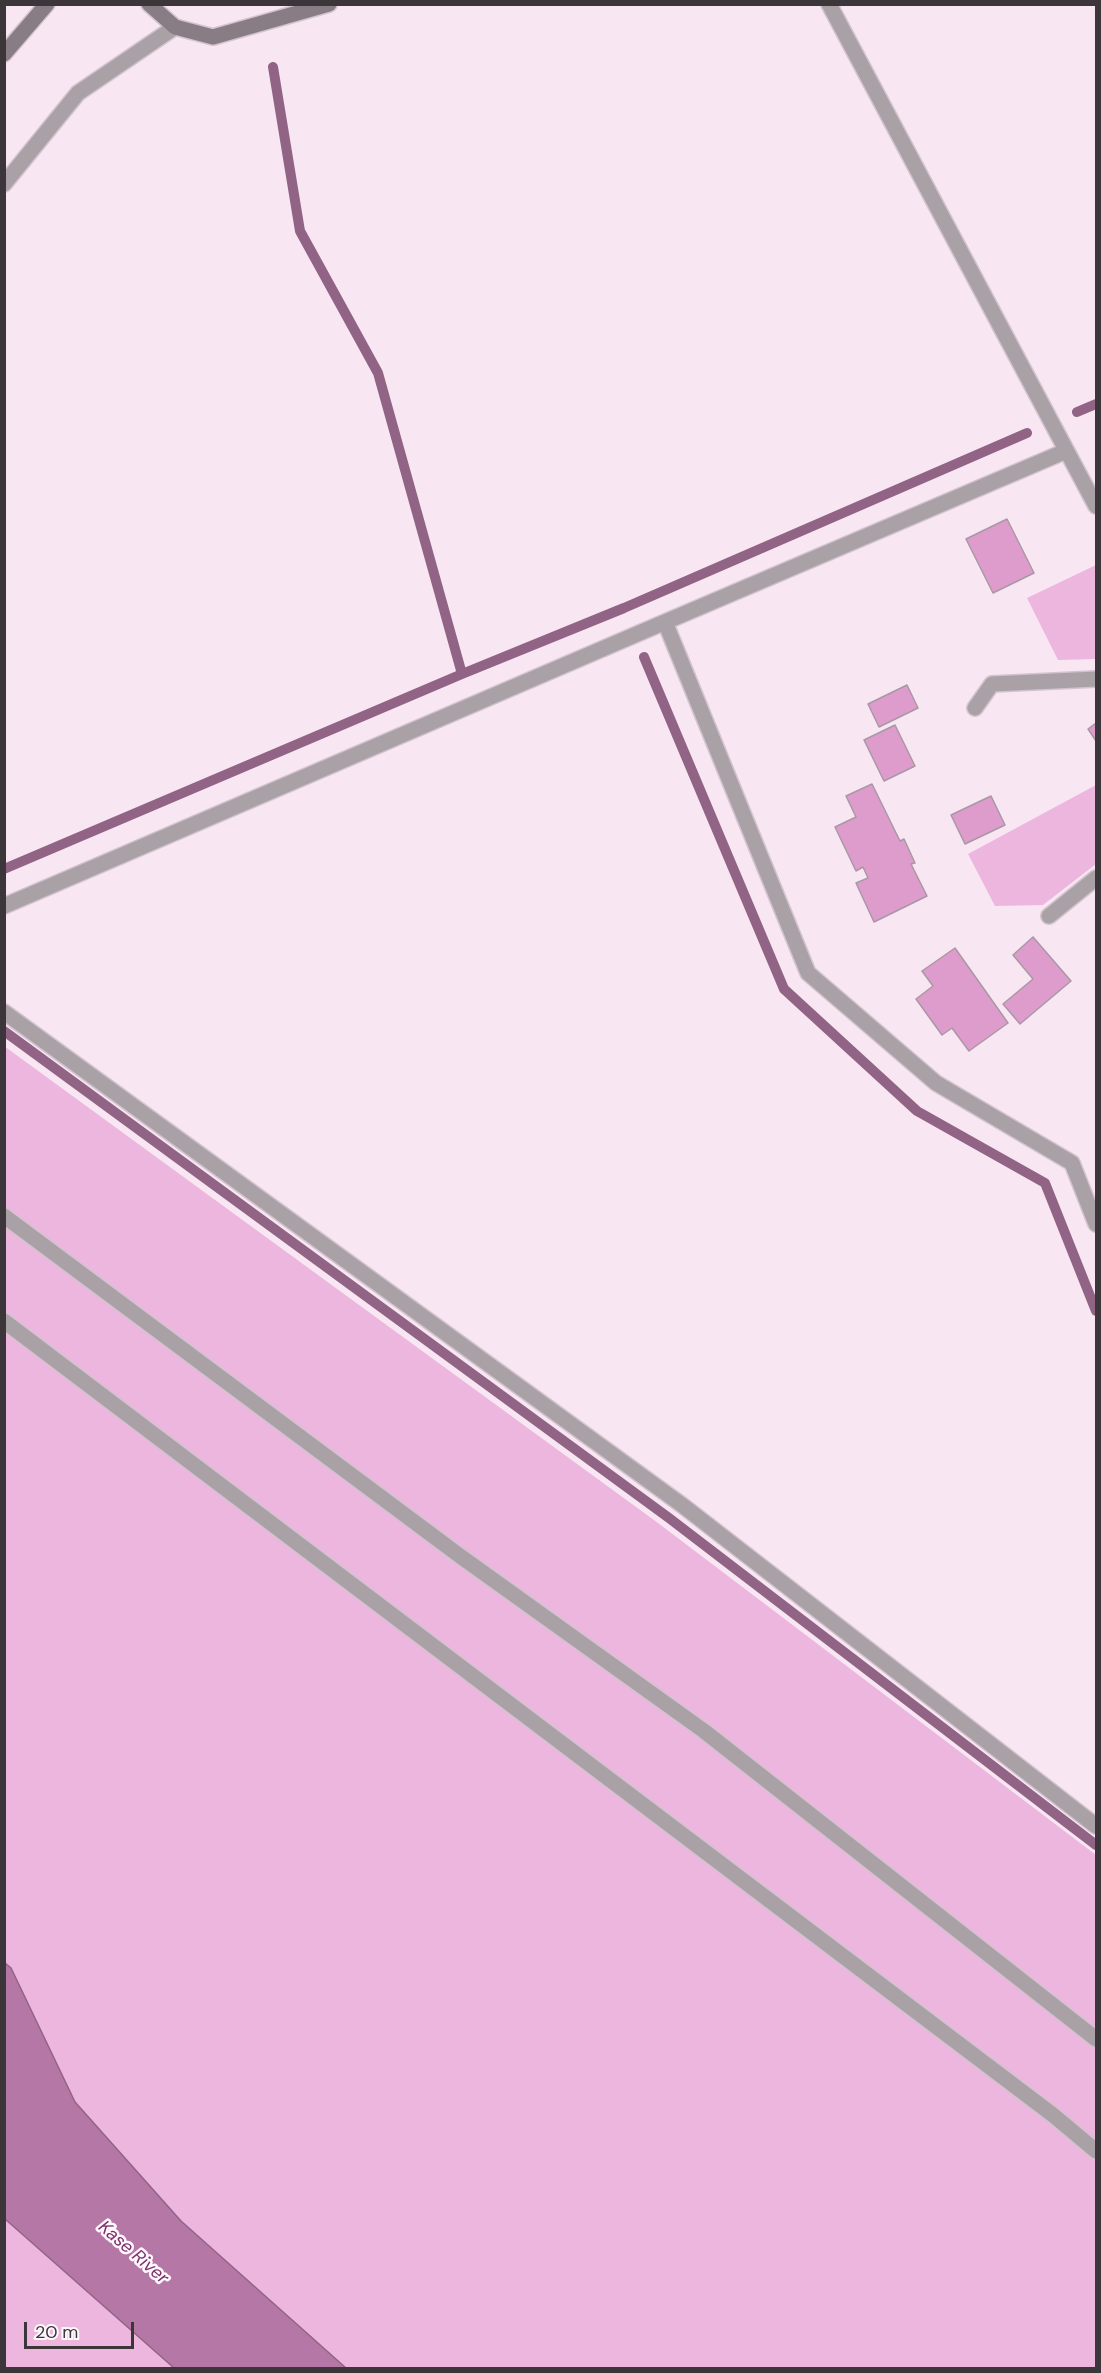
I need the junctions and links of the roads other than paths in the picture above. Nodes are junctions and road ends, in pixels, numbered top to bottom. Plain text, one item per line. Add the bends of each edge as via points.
1 (47, 4) edge
2 (149, 4) edge
3 (328, 4) edge
4 (829, 4) edge
5 (175, 27) junction
6 (4, 54) edge
7 (4, 184) edge
8 (1066, 451) junction
9 (1096, 506) edge
10 (665, 622) junction
11 (1096, 679) edge
12 (975, 708) dead end
13 (1096, 878) edge
14 (4, 906) edge
15 (1049, 916) dead end
16 (4, 1012) edge
17 (4, 1215) edge
18 (1096, 1224) edge
19 (4, 1321) edge
20 (1096, 1826) edge
21 (1096, 2039) edge
22 (1096, 2151) edge

1 - 6 main road
2 - 5 main road
3 - 5 main road via 213,37
4 - 8 street
5 - 7 street via 78,93
8 - 9 street
8 - 10 street
10 - 14 street
10 - 18 street via 808,973 936,1083 1072,1163
11 - 12 street via 992,684
13 - 15 street
16 - 20 street via 682,1505
17 - 21 street via 460,1556 704,1731
19 - 22 street

